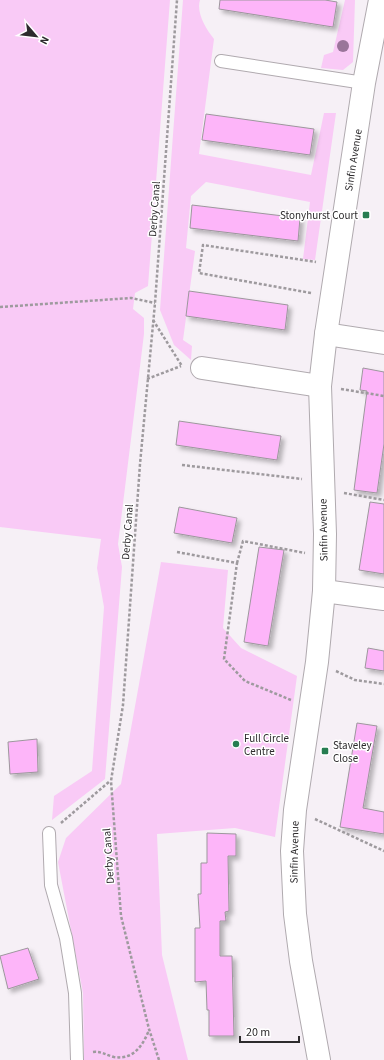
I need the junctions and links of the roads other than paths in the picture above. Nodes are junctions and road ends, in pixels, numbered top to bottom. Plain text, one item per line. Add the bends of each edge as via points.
1 (380, 0) edge
2 (221, 61) dead end
3 (364, 83) junction
4 (326, 334) junction
5 (384, 343) edge
6 (192, 367) road end
7 (320, 386) junction
8 (324, 591) junction
9 (384, 599) edge
10 (49, 834) road end
11 (77, 1060) edge
12 (319, 1060) edge

1 - 3 street, Sinfin Avenue
2 - 3 lane
3 - 4 street, Sinfin Avenue
4 - 5 street
4 - 7 street, Sinfin Avenue
6 - 7 street
7 - 8 street, Sinfin Avenue
8 - 9 street
8 - 12 street, Sinfin Avenue via 312,702 295,810 292,851 295,914 301,961
10 - 11 lane via 51,885 66,938 75,993

